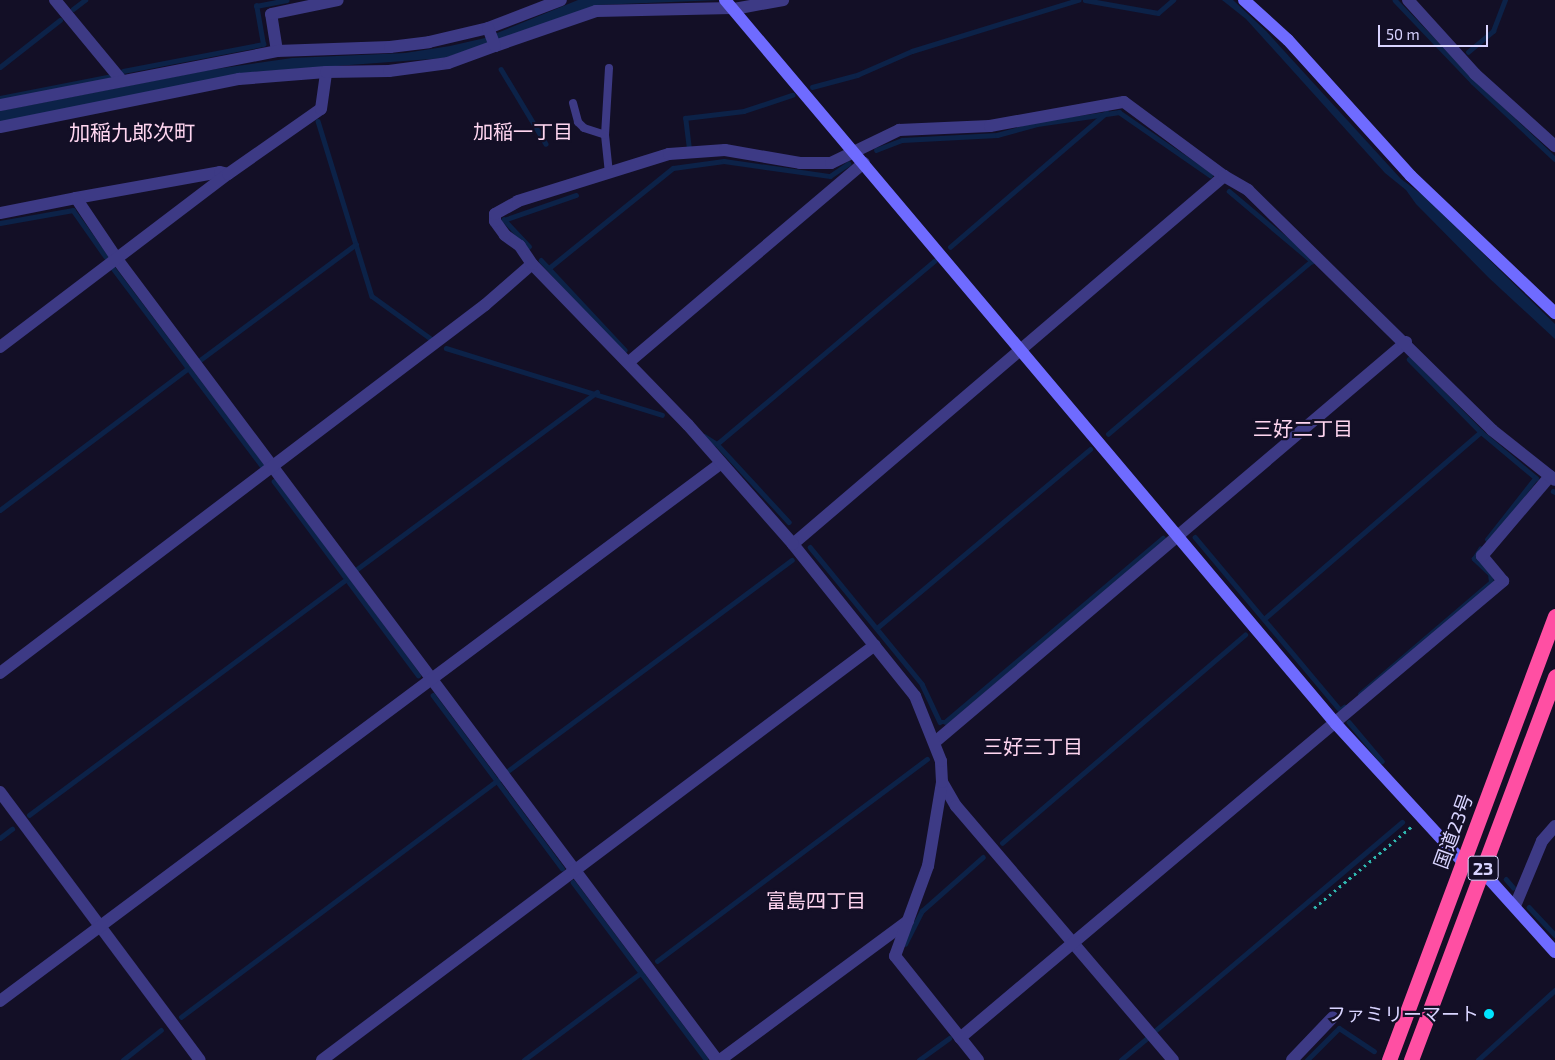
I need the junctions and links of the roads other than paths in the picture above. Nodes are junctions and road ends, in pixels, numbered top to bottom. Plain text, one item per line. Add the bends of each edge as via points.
1 (55, 0) edge
2 (338, 0) edge
3 (561, 0) edge
4 (783, 0) edge
5 (1244, 0) edge
6 (1408, 0) edge
7 (730, 6) edge
8 (491, 37) junction
9 (277, 51) junction
10 (609, 68) dead end
11 (326, 72) junction
12 (122, 81) junction
13 (573, 103) dead end
14 (0, 104) edge
15 (0, 128) edge
16 (605, 135) junction
17 (1555, 146) edge
18 (854, 152) junction
19 (864, 163) junction
20 (609, 172) junction
21 (228, 174) junction
22 (1224, 176) junction
23 (76, 198) junction
24 (0, 213) edge
25 (117, 259) junction
26 (532, 264) junction
27 (1555, 313) edge
28 (1406, 342) junction
29 (0, 347) edge
30 (1020, 348) junction
31 (628, 362) junction
32 (720, 464) junction
33 (274, 467) junction
34 (1552, 478) edge
35 (1178, 536) junction
36 (793, 544) junction
37 (1555, 616) edge
38 (875, 645) junction
39 (0, 673) edge
40 (1555, 676) edge
41 (432, 678) junction
42 (1336, 724) junction
43 (935, 742) junction
44 (942, 782) junction
45 (0, 792) edge
46 (1555, 826) edge
47 (1463, 862) junction
48 (575, 870) junction
49 (1482, 870) junction
50 (1514, 906) junction
51 (908, 920) junction
52 (101, 926) junction
53 (1073, 943) junction
54 (1555, 952) edge
55 (0, 1001) edge
56 (1333, 1017) dead end
57 (960, 1038) junction
58 (200, 1060) edge
59 (322, 1060) edge
60 (718, 1060) edge
61 (978, 1060) edge
62 (1173, 1060) edge
63 (1292, 1060) edge
64 (1389, 1060) edge
65 (1411, 1060) edge

1 - 12 street
2 - 9 street via 271,14
3 - 8 street
4 - 7 street
5 - 27 street via 1288,40 1411,176
6 - 17 street via 1475,74
7 - 8 street via 596,12
7 - 18 street
8 - 9 street via 390,47
8 - 11 street via 448,63 388,71
9 - 12 street
10 - 16 lane
11 - 15 street via 239,79
11 - 21 street via 321,109
12 - 14 street
13 - 16 lane via 578,122 584,128
16 - 20 lane
18 - 19 street
18 - 20 street via 831,163 800,162 725,150 679,154
18 - 22 street via 899,130 990,126 1124,102
19 - 30 street
19 - 31 street
20 - 26 street via 518,201 495,214 495,221 505,235 520,246
21 - 23 street via 220,172
21 - 25 street
22 - 28 street via 1248,190
22 - 30 street
23 - 24 street
23 - 25 street
25 - 29 street
25 - 33 street
26 - 31 street
26 - 33 street via 485,305
28 - 34 street via 1492,430
28 - 35 street
30 - 35 street
30 - 36 street
31 - 32 street
32 - 36 street
32 - 41 street
33 - 39 street
33 - 41 street
34 - 42 street via 1482,556 1503,581
35 - 42 street
35 - 43 street
36 - 38 street
37 - 47 highway, 国道23号 / 23
38 - 43 street via 915,696
38 - 48 street
40 - 49 highway, 23
41 - 48 street
41 - 52 street
42 - 47 street
42 - 53 street
43 - 44 street via 941,761
44 - 51 street via 928,866
44 - 53 street via 956,806
45 - 52 street
46 - 50 street via 1542,842
47 - 49 street
47 - 64 highway, 国道23号 / 23
48 - 59 street
48 - 60 street
49 - 50 street
49 - 65 highway, 23
50 - 54 street
51 - 57 street via 895,956
51 - 60 street
52 - 55 street
52 - 58 street
53 - 57 street
53 - 62 street
56 - 63 street
57 - 61 street

